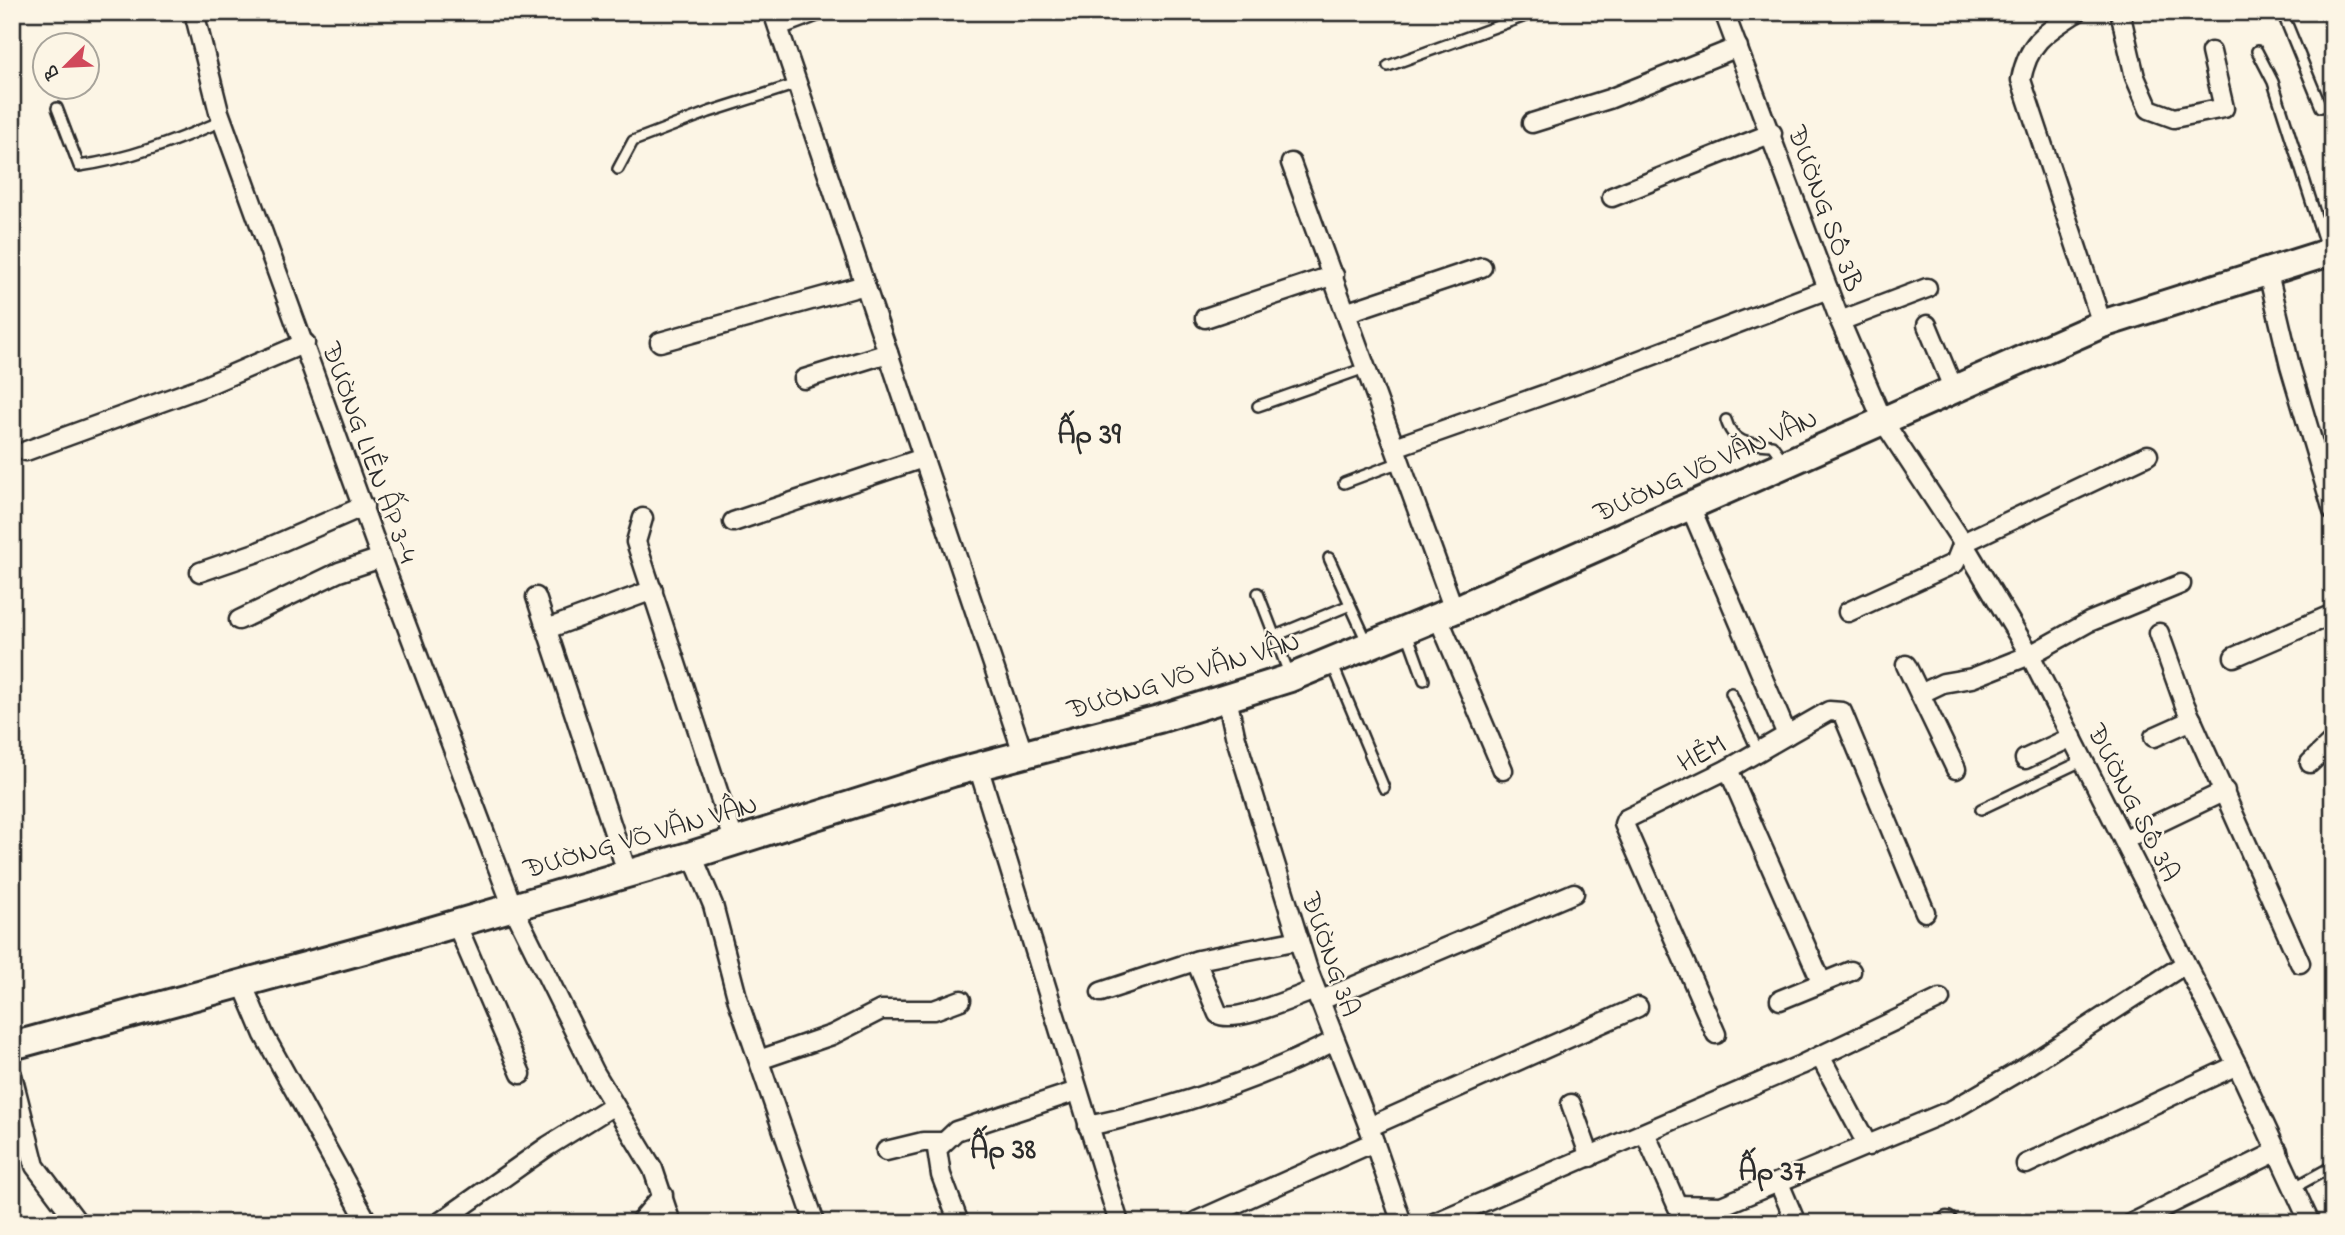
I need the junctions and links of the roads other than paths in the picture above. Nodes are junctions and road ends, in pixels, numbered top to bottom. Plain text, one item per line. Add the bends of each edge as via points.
1 (194, 12) edge
2 (815, 12) edge
3 (1536, 12) edge
4 (1724, 12) edge
5 (2077, 12) edge
6 (2120, 12) edge
7 (2282, 12) edge
8 (776, 19) edge
9 (1738, 47) junction
10 (2257, 51) dead end
11 (2211, 52) dead end
12 (1388, 66) dead end
13 (797, 84) junction
14 (2321, 107) dead end
15 (57, 108) dead end
16 (222, 121) junction
17 (1532, 123) dead end
18 (1772, 133) junction
19 (1291, 163) dead end
20 (618, 169) dead end
21 (1612, 197) dead end
22 (2330, 252) edge
23 (1482, 267) dead end
24 (2268, 273) junction
25 (1334, 275) junction
26 (865, 285) junction
27 (1927, 288) dead end
28 (1828, 289) junction
29 (1348, 313) junction
30 (1205, 318) dead end
31 (1840, 321) junction
32 (2102, 324) junction
33 (1927, 325) dead end
34 (660, 342) dead end
35 (305, 343) junction
36 (888, 353) junction
37 (1368, 367) junction
38 (804, 379) dead end
39 (1954, 390) junction
40 (1258, 406) dead end
41 (1726, 420) dead end
42 (1883, 421) junction
43 (2324, 450) edge
44 (26, 451) dead end
45 (1398, 454) junction
46 (2148, 455) dead end
47 (923, 458) junction
48 (1786, 464) junction
49 (1344, 483) dead end
50 (364, 506) junction
51 (1690, 506) junction
52 (2333, 511) edge
53 (643, 518) dead end
54 (733, 522) dead end
55 (1963, 543) junction
56 (380, 558) junction
57 (1329, 558) dead end
58 (200, 572) dead end
59 (2181, 584) dead end
60 (653, 590) junction
61 (1258, 593) dead end
62 (536, 597) dead end
63 (1350, 605) junction
64 (1848, 612) dead end
65 (1446, 613) junction
66 (2333, 614) edge
67 (239, 620) dead end
68 (547, 629) junction
69 (1406, 630) junction
70 (2159, 633) dead end
71 (1275, 636) junction
72 (1368, 646) junction
73 (2030, 655) junction
74 (2234, 657) dead end
75 (1332, 661) junction
76 (1906, 665) dead end
77 (1290, 678) junction
78 (1424, 681) dead end
79 (1731, 693) dead end
80 (1920, 694) junction
81 (1227, 698) junction
82 (2192, 720) junction
83 (1787, 735) junction
84 (2072, 737) junction
85 (2154, 737) dead end
86 (2333, 741) edge
87 (1758, 751) junction
88 (1023, 753) junction
89 (2025, 759) dead end
90 (2084, 760) junction
91 (2310, 763) dead end
92 (978, 766) junction
93 (1728, 769) junction
94 (1956, 769) dead end
95 (1503, 770) dead end
96 (1384, 788) dead end
97 (2225, 791) junction
98 (1981, 809) dead end
99 (2125, 839) junction
100 (734, 840) junction
101 (692, 855) junction
102 (627, 872) junction
103 (1574, 893) dead end
104 (512, 905) junction
105 (1925, 912) dead end
106 (456, 923) junction
107 (1299, 940) junction
108 (1196, 961) junction
109 (2300, 963) dead end
110 (2185, 964) junction
111 (1851, 971) dead end
112 (1821, 981) junction
113 (243, 983) junction
114 (1101, 992) dead end
115 (1317, 995) junction
116 (1940, 999) dead end
117 (961, 1000) dead end
118 (1780, 1000) dead end
119 (1637, 1007) dead end
120 (1716, 1034) dead end
121 (1334, 1041) junction
122 (12, 1046) edge
123 (1820, 1056) junction
124 (759, 1059) junction
125 (2237, 1065) junction
126 (521, 1074) dead end
127 (12, 1075) edge
128 (1077, 1091) junction
129 (1571, 1104) dead end
130 (614, 1105) junction
131 (1088, 1126) junction
132 (1645, 1133) junction
133 (1372, 1134) junction
134 (942, 1142) junction
135 (1868, 1146) junction
136 (886, 1151) dead end
137 (2278, 1151) junction
138 (1590, 1157) junction
139 (2026, 1164) dead end
140 (2333, 1166) edge
141 (1779, 1183) junction
142 (2295, 1187) junction
143 (663, 1195) junction
144 (1677, 1205) junction
145 (1197, 1221) dead end
146 (78, 1223) edge
147 (368, 1223) edge
148 (439, 1223) edge
149 (639, 1223) edge
150 (671, 1223) edge
151 (815, 1223) edge
152 (959, 1223) edge
153 (1119, 1223) edge
154 (1402, 1223) edge
155 (1434, 1223) edge
156 (1685, 1223) edge
157 (1796, 1223) edge
158 (2132, 1223) edge
159 (2310, 1223) edge

1 - 16 street, ĐƯỜNG LIÊN ẤP 3-4
2 - 8 street
3 - 12 lane
4 - 9 street, ĐƯỜNG SỐ 3B
5 - 32 street via 2047,31 2026,55 2021,80
6 - 11 street via 2149,109 2174,118 2224,108
7 - 14 lane
8 - 13 street
9 - 17 street via 1609,99
9 - 18 street, ĐƯỜNG SỐ 3B
10 - 22 lane via 2282,107
13 - 20 lane via 633,141
13 - 26 street
15 - 16 lane via 79,166 157,149
16 - 35 street, ĐƯỜNG LIÊN ẤP 3-4
18 - 21 street
18 - 28 street, ĐƯỜNG SỐ 3B
19 - 25 street
22 - 24 street, ĐƯỜNG VÕ VĂN VÂN
23 - 29 street
24 - 32 street, ĐƯỜNG VÕ VĂN VÂN via 2223,283
24 - 43 street via 2290,366
25 - 29 street
25 - 30 street
26 - 34 street
26 - 36 street
27 - 31 street
28 - 31 street, ĐƯỜNG SỐ 3B
28 - 45 street
29 - 37 street
31 - 42 street, ĐƯỜNG SỐ 3B
32 - 39 street, ĐƯỜNG VÕ VĂN VÂN
33 - 39 street
35 - 44 street via 205,386
35 - 50 street, ĐƯỜNG LIÊN ẤP 3-4
36 - 38 street
36 - 47 street
37 - 40 lane
37 - 45 street
39 - 42 street, ĐƯỜNG VÕ VĂN VÂN
41 - 48 lane via 1730,433 1745,444 1772,445
42 - 48 street, ĐƯỜNG VÕ VĂN VÂN
42 - 55 street, ĐƯỜNG SỐ 3A
43 - 52 street
45 - 49 lane
45 - 65 street
46 - 55 street
47 - 54 street
47 - 88 street
48 - 51 street, ĐƯỜNG VÕ VĂN VÂN
50 - 56 street, ĐƯỜNG LIÊN ẤP 3-4
50 - 58 street
51 - 65 street, ĐƯỜNG VÕ VĂN VÂN
51 - 83 street
53 - 60 street via 636,542
55 - 64 street via 1955,563
55 - 73 street, ĐƯỜNG SỐ 3A
56 - 67 street via 339,572
56 - 104 street, ĐƯỜNG LIÊN ẤP 3-4
57 - 63 lane
59 - 73 street via 2088,622
60 - 68 street
60 - 100 street
61 - 71 lane
62 - 68 street
63 - 71 lane
63 - 72 lane
65 - 69 street, ĐƯỜNG VÕ VĂN VÂN
65 - 95 street
66 - 74 street
68 - 102 street
69 - 72 street, ĐƯỜNG VÕ VĂN VÂN
69 - 78 lane
70 - 82 street
71 - 77 lane
72 - 75 street, ĐƯỜNG VÕ VĂN VÂN
73 - 80 street
73 - 84 street, ĐƯỜNG SỐ 3A
75 - 77 street, ĐƯỜNG VÕ VĂN VÂN
75 - 96 lane
76 - 80 street
77 - 81 street, ĐƯỜNG VÕ VĂN VÂN
79 - 87 lane
80 - 94 street
81 - 88 street, ĐƯỜNG VÕ VĂN VÂN
81 - 107 street, ĐƯỜNG 3A
82 - 85 street
82 - 97 street
83 - 87 street, HẺM
83 - 105 street, HẺM via 1829,711 1842,712
84 - 89 street
84 - 90 street, ĐƯỜNG SỐ 3A
86 - 91 street
87 - 93 street, HẺM
88 - 92 street, ĐƯỜNG VÕ VĂN VÂN
90 - 98 lane
90 - 99 street, ĐƯỜNG SỐ 3A
92 - 100 street, ĐƯỜNG VÕ VĂN VÂN
92 - 128 street
93 - 112 street
93 - 120 street, HẺM via 1626,818 1624,824
97 - 99 street
97 - 109 street
99 - 110 street, ĐƯỜNG SỐ 3A
100 - 101 street, ĐƯỜNG VÕ VĂN VÂN
101 - 102 street, ĐƯỜNG VÕ VĂN VÂN
101 - 124 street via 713,905 738,1001
102 - 104 street, ĐƯỜNG VÕ VĂN VÂN
103 - 115 street
104 - 106 street, ĐƯỜNG VÕ VĂN VÂN
104 - 130 street, ĐƯỜNG LIÊN ẤP 3-4
106 - 113 street, ĐƯỜNG VÕ VĂN VÂN
106 - 126 street
107 - 108 street
107 - 115 street, ĐƯỜNG 3A
108 - 114 street
108 - 115 street via 1218,1014 1224,1018
110 - 125 street, ĐƯỜNG SỐ 3A
110 - 135 street via 1954,1109
111 - 112 street
112 - 118 street
113 - 122 street, ĐƯỜNG VÕ VĂN VÂN
113 - 147 street via 264,1035
115 - 121 street, ĐƯỜNG 3A
116 - 123 street
117 - 124 street via 934,1010 881,1010 832,1035
119 - 133 street
121 - 131 street via 1155,1112
121 - 133 street, ĐƯỜNG 3A
123 - 132 street
123 - 135 street
124 - 151 street
125 - 137 street, ĐƯỜNG SỐ 3A
125 - 139 street
127 - 146 street via 35,1166
128 - 131 street
128 - 134 street via 956,1131
129 - 138 street
130 - 143 street, ĐƯỜNG LIÊN ẤP 3-4 via 653,1169
130 - 148 street
131 - 153 street
132 - 138 street
132 - 144 street
133 - 145 street
133 - 154 street, ĐƯỜNG 3A
134 - 136 street
134 - 152 street via 937,1149 942,1175
135 - 141 street
137 - 142 street, ĐƯỜNG SỐ 3A
137 - 158 street
138 - 155 street
140 - 142 lane
141 - 144 street via 1721,1206
141 - 157 street
142 - 159 street, ĐƯỜNG SỐ 3A
143 - 149 street
143 - 150 street, ĐƯỜNG LIÊN ẤP 3-4
144 - 156 street

